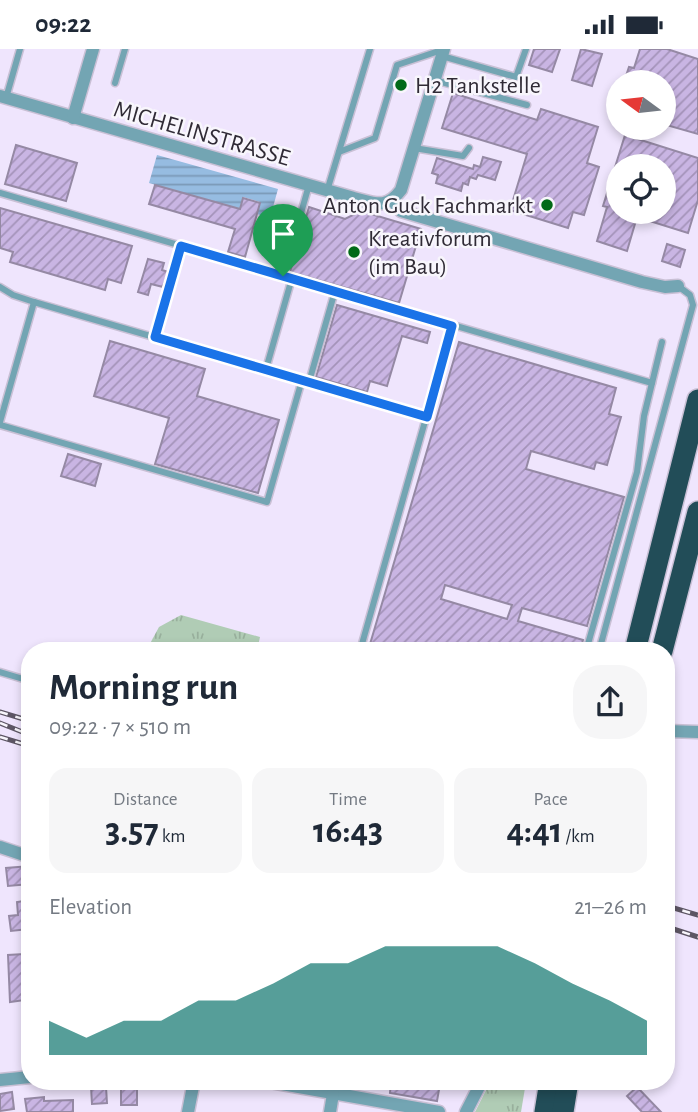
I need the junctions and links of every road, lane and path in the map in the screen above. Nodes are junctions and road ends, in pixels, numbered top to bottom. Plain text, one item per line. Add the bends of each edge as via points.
1 (20, 49) edge
2 (93, 49) edge
3 (124, 49) edge
4 (369, 49) edge
5 (526, 49) edge
6 (443, 51) edge
7 (434, 80) junction
8 (115, 83) dead end
9 (3, 97) edge
10 (527, 105) dead end
11 (73, 118) junction
12 (412, 147) junction
13 (469, 148) dead end
14 (339, 152) junction
15 (309, 185) junction
16 (327, 191) junction
17 (0, 193) edge
18 (393, 201) junction
19 (181, 246) junction
20 (283, 276) junction
21 (292, 278) junction
22 (678, 286) joint
23 (0, 287) edge
24 (335, 291) junction
25 (34, 302) junction
26 (452, 326) junction
27 (155, 337) junction
28 (662, 342) dead end
29 (266, 369) junction
30 (305, 381) junction
31 (652, 383) junction
32 (698, 400) edge
33 (427, 417) junction
34 (0, 424) edge
35 (698, 512) edge
36 (363, 642) edge
37 (589, 642) edge
38 (600, 642) edge
39 (637, 642) edge
40 (664, 642) edge
41 (0, 672) edge
42 (21, 678) edge
43 (675, 731) edge
44 (698, 732) edge
45 (0, 847) edge
46 (21, 854) edge
47 (21, 1078) edge
48 (0, 1080) edge
49 (192, 1090) edge
50 (316, 1090) edge
51 (477, 1090) edge
52 (549, 1090) edge
53 (567, 1090) edge
54 (333, 1094) junction
55 (188, 1112) edge
56 (330, 1112) edge
57 (439, 1112) edge
58 (466, 1112) edge
59 (545, 1112) edge
60 (563, 1112) edge

1 - 9 lane
2 - 11 street
3 - 8 lane
4 - 14 lane
5 - 6 lane via 516,77
6 - 7 street
6 - 14 lane via 397,65 375,138
7 - 10 lane
7 - 12 street
9 - 11 street, MICHELINSTRASSE
11 - 15 street, MICHELINSTRASSE
12 - 13 lane via 463,156
12 - 18 street via 401,190
14 - 16 lane
15 - 16 street, MICHELINSTRASSE
15 - 20 lane
16 - 18 street, MICHELINSTRASSE via 384,204
17 - 19 lane
18 - 22 street, MICHELINSTRASSE via 401,211 665,287
19 - 20 lane
19 - 27 lane
20 - 21 lane
21 - 24 lane
21 - 29 lane
22 - 38 lane via 690,295 693,305
23 - 25 lane
24 - 26 lane
24 - 30 lane
25 - 27 lane
25 - 34 lane
26 - 31 lane
26 - 33 lane
27 - 29 lane
28 - 31 lane
29 - 30 lane
30 - 33 lane
30 - 34 lane via 267,502
31 - 37 lane via 637,472
32 - 39 highway
33 - 36 lane
35 - 40 highway
41 - 42 lane
43 - 44 street
45 - 46 street
47 - 48 street
49 - 55 street
50 - 54 street
51 - 58 street
52 - 59 highway
53 - 60 highway
54 - 56 street
54 - 57 street

